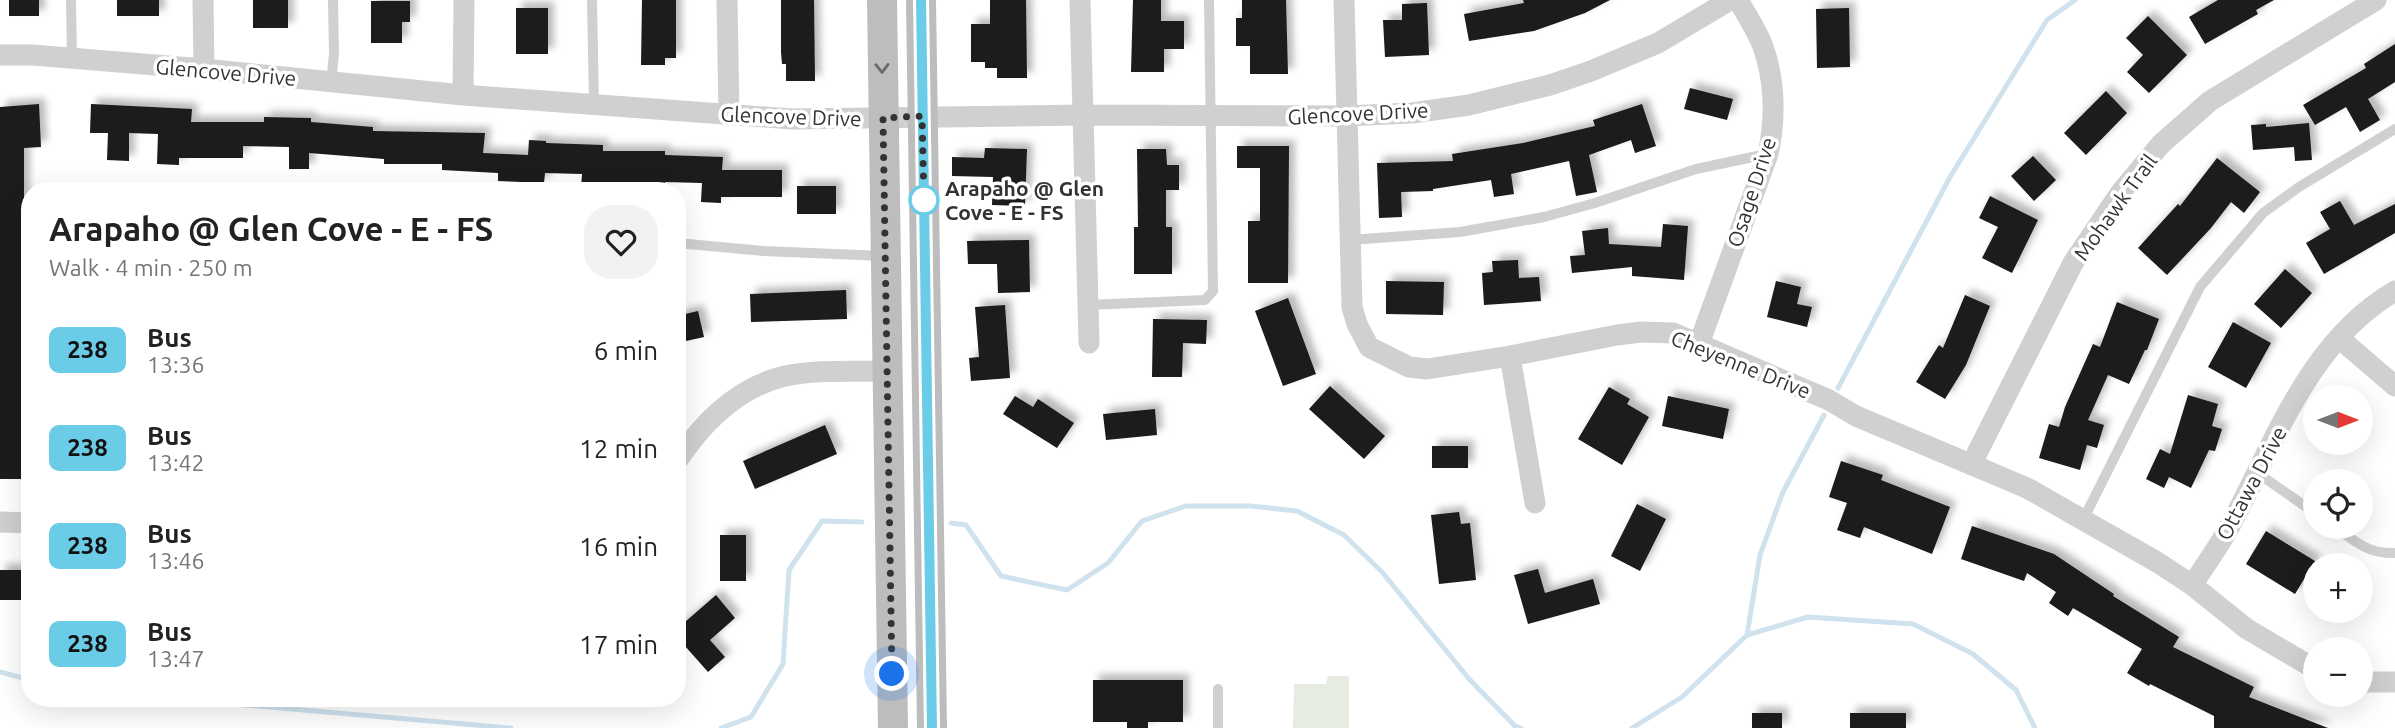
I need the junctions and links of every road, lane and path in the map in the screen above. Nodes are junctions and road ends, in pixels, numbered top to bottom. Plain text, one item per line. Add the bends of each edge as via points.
1 (71, 0) edge
2 (203, 0) edge
3 (333, 0) edge
4 (464, 0) edge
5 (592, 0) edge
6 (727, 0) edge
7 (882, 0) edge
8 (921, 0) edge
9 (1080, 0) edge
10 (1209, 0) edge
11 (1344, 0) edge
12 (1730, 0) edge
13 (1738, 0) edge
14 (2376, 0) edge
15 (0, 55) edge
16 (72, 59) junction
17 (204, 69) junction
18 (331, 82) junction
19 (463, 95) junction
20 (594, 105) junction
21 (729, 115) junction
22 (1082, 115) junction
23 (922, 116) junction
24 (1211, 116) junction
25 (1346, 116) junction
26 (883, 118) junction
27 (2395, 129) edge
28 (1768, 154) junction
29 (1350, 240) junction
30 (686, 244) edge
31 (885, 257) junction
32 (2395, 291) edge
33 (1088, 304) junction
34 (2339, 338) junction
35 (1090, 343) dead end
36 (1699, 344) junction
37 (1510, 356) junction
38 (888, 371) junction
39 (2395, 387) edge
40 (686, 448) edge
41 (1971, 465) junction
42 (2256, 472) junction
43 (1535, 503) dead end
44 (2303, 505) edge
45 (929, 511) junction
46 (2083, 520) junction
47 (0, 522) edge
48 (21, 523) edge
49 (2353, 539) edge
50 (2395, 553) edge
51 (2192, 585) junction
52 (2303, 662) edge
53 (2373, 682) edge
54 (2395, 682) edge
55 (1218, 689) dead end
56 (893, 728) edge
57 (932, 728) edge
58 (1218, 728) edge

1 - 16 lane
2 - 17 street
3 - 18 lane
4 - 19 street
5 - 20 lane
6 - 21 street
7 -> 26 main road
8 - 23 main road
9 - 22 street
10 - 24 lane
11 - 25 street, Cheyenne Drive
12 - 25 street, Glencove Drive via 1658,43 1550,85 1469,105
13 - 28 street, Osage Drive via 1762,44 1771,77
14 - 41 street, Mohawk Trail via 2210,101 2161,144 2121,192 2073,263
15 - 16 street, Glencove Drive
16 - 17 street, Glencove Drive
17 - 18 street, Glencove Drive
18 - 19 street, Glencove Drive
19 - 20 street, Glencove Drive
20 - 21 street, Glencove Drive
21 - 26 street, Glencove Drive
22 - 23 street, Glencove Drive
22 - 24 street, Glencove Drive
22 - 33 street
23 - 26 street, Glencove Drive
23 - 45 main road
24 - 25 street, Glencove Drive
24 - 33 lane via 1213,291 1205,300
25 - 29 street, Cheyenne Drive
26 - 31 main road
27 - 46 lane via 2263,213 2200,286
28 - 29 lane via 1696,169 1544,217 1460,232
28 - 36 street, Osage Drive
29 - 37 street, Cheyenne Drive via 1352,307 1369,347 1409,367 1427,369
30 - 31 lane
31 - 38 main road
32 - 34 street, Ottawa Drive via 2355,319
33 - 35 street
34 - 39 street
34 - 42 street, Ottawa Drive via 2312,372
36 - 37 street, Cheyenne Drive via 1673,333 1641,332
36 - 41 street, Cheyenne Drive
37 - 43 street
38 - 40 street via 785,376 751,389 716,413
38 - 45 main road via 909,378 912,384 915,476
38 - 56 main road
41 - 46 street, Cheyenne Drive via 2027,488
42 - 44 lane
42 - 51 street, Ottawa Drive via 2229,527
45 - 57 main road
46 - 51 street, Cheyenne Drive
47 - 48 street
49 - 50 lane via 2379,554
51 - 52 street, Cheyenne Drive via 2247,629
53 - 54 street
55 - 58 lane

